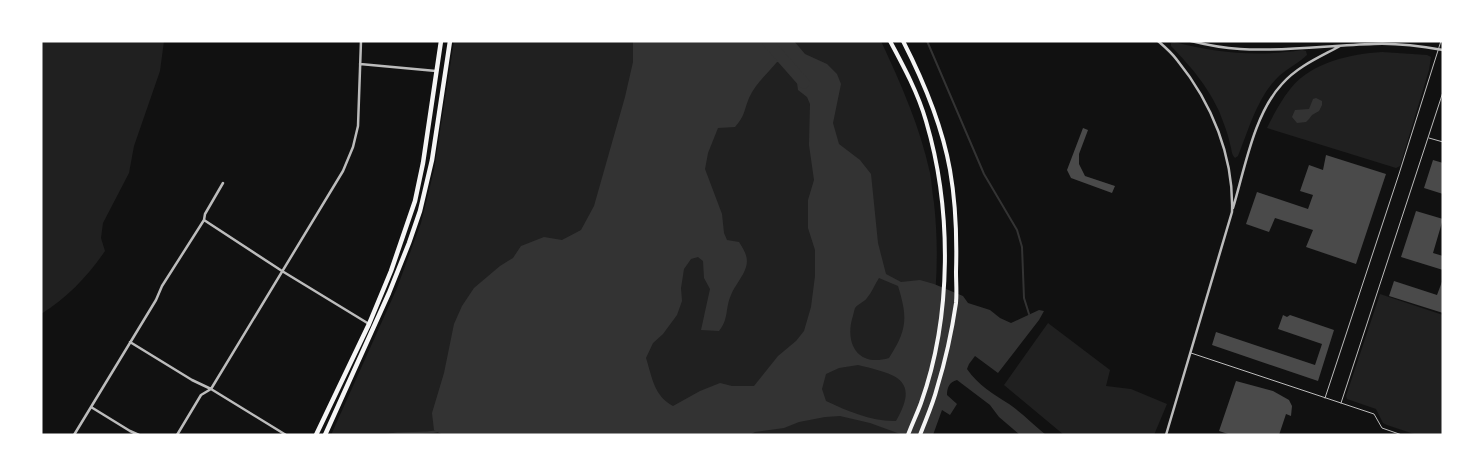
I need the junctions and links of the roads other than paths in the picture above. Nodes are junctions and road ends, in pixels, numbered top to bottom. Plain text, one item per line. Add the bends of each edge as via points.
1 (361, 41) edge
2 (441, 41) edge
3 (450, 41) edge
4 (890, 41) edge
5 (903, 41) edge
6 (1158, 41) edge
7 (1191, 41) edge
8 (1441, 41) edge
9 (1342, 46) junction
10 (1439, 49) junction
11 (1443, 50) edge
12 (360, 64) junction
13 (436, 71) junction
14 (1443, 92) edge
15 (1428, 137) junction
16 (1443, 142) edge
17 (223, 183) dead end
18 (1232, 212) junction
19 (204, 220) junction
20 (282, 271) junction
21 (368, 324) junction
22 (130, 342) junction
23 (1191, 353) junction
24 (211, 389) junction
25 (1325, 398) junction
26 (1340, 403) junction
27 (91, 407) junction
28 (74, 435) edge
29 (139, 435) edge
30 (177, 435) edge
31 (286, 435) edge
32 (316, 435) edge
33 (325, 435) edge
34 (908, 435) edge
35 (920, 435) edge
36 (1166, 435) edge
37 (1402, 435) edge

1 - 12 street
2 - 13 highway
3 - 33 highway via 432,160 420,211 389,294
4 - 34 main road via 926,120 943,204 945,269 940,323 921,403
5 - 35 main road via 929,96 944,145 955,217 956,301 937,389
6 - 18 street via 1190,77 1217,126 1230,174
7 - 9 street via 1240,49
8 - 10 lane
9 - 10 street via 1412,45
9 - 18 street via 1293,73 1272,96 1256,127
10 - 11 street
10 - 25 lane
12 - 13 street
12 - 20 street via 358,126 353,146 343,172
13 - 21 highway via 415,201 391,271
14 - 15 lane
15 - 16 lane
15 - 26 lane
17 - 19 street
18 - 23 street
19 - 20 street
19 - 22 street
20 - 21 street
20 - 24 street
21 - 32 highway
22 - 24 street
22 - 27 street
23 - 25 lane
23 - 36 street
24 - 30 street via 201,395
24 - 31 street
25 - 26 lane
26 - 37 lane via 1374,414 1382,428
27 - 28 street
27 - 29 street

